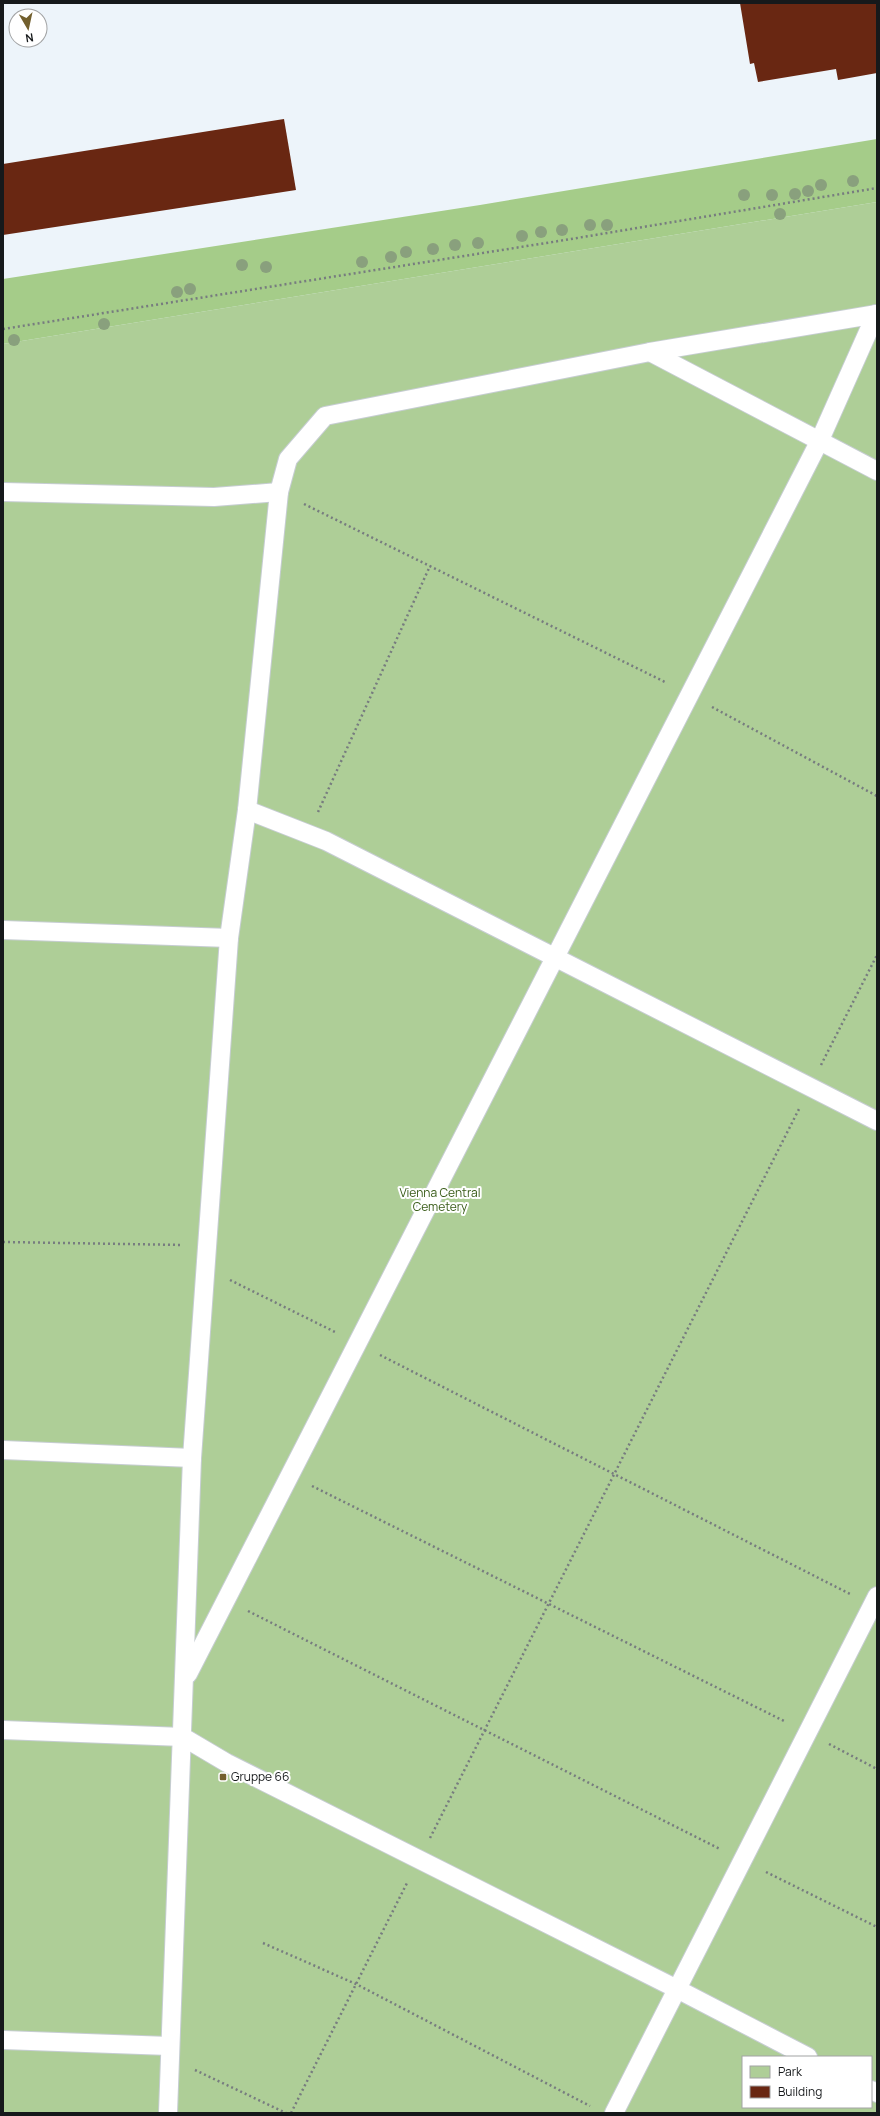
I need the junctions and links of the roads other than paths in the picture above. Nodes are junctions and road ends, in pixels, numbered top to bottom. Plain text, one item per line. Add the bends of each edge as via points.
1 (877, 314) edge
2 (650, 352) junction
3 (819, 442) junction
4 (877, 471) edge
5 (3, 492) edge
6 (279, 492) junction
7 (247, 810) junction
8 (3, 930) edge
9 (229, 938) junction
10 (555, 957) junction
11 (877, 1120) edge
12 (3, 1450) edge
13 (192, 1458) junction
14 (875, 1600) edge
15 (185, 1679) junction
16 (3, 1730) edge
17 (182, 1737) junction
18 (677, 1989) junction
19 (3, 2040) edge
20 (169, 2052) junction
21 (806, 2056) edge
22 (168, 2113) edge
23 (614, 2113) edge

1 - 2 lane
1 - 3 lane
2 - 3 lane
2 - 6 lane via 325,416 288,460
3 - 4 lane
3 - 10 lane
5 - 6 lane via 214,497
6 - 7 lane
7 - 9 lane
7 - 10 lane via 307,834
8 - 9 lane
9 - 13 lane
10 - 11 lane
10 - 15 lane
12 - 13 lane
13 - 15 lane
14 - 18 lane
15 - 17 lane
16 - 17 lane
17 - 18 lane via 227,1763
17 - 20 lane
18 - 21 lane
18 - 23 lane
19 - 20 lane
20 - 22 lane

